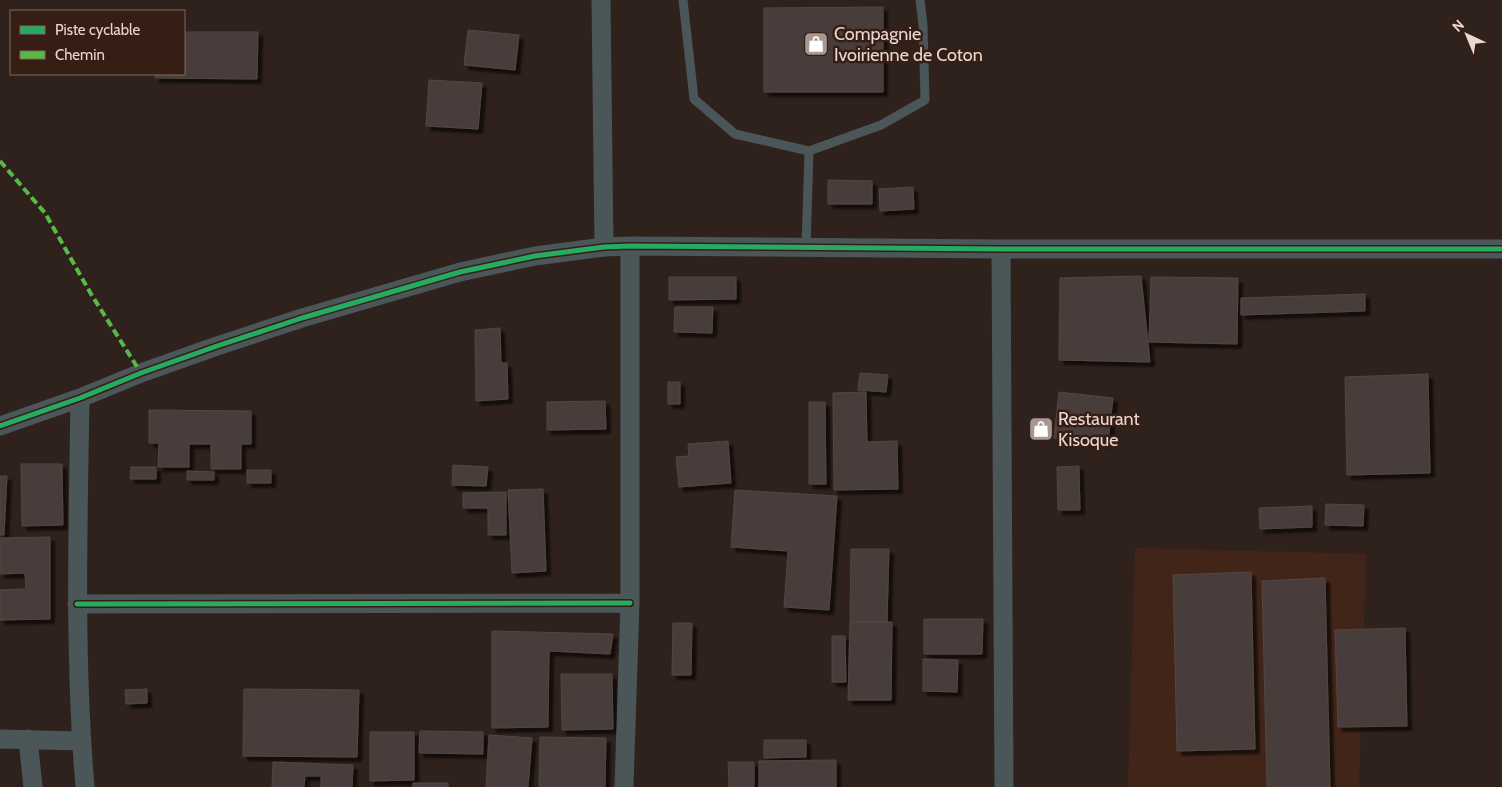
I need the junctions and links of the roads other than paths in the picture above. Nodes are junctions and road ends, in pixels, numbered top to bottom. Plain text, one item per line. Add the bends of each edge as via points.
1 (601, 0) edge
2 (683, 0) edge
3 (920, 0) edge
4 (809, 150) junction
5 (630, 246) junction
6 (604, 247) junction
7 (806, 248) junction
8 (1502, 248) edge
9 (1001, 249) junction
10 (80, 398) junction
11 (0, 426) edge
12 (77, 604) junction
13 (630, 604) junction
14 (0, 739) edge
15 (28, 739) junction
16 (81, 741) junction
17 (34, 787) edge
18 (85, 787) edge
19 (624, 787) edge
20 (1004, 787) edge

1 - 6 street
2 - 4 lane via 694,99 735,134
3 - 4 lane via 925,100 881,124
4 - 7 lane
5 - 6 street
5 - 7 street
5 - 13 street
6 - 10 street via 508,261 460,272 302,318 141,373
7 - 9 street
8 - 9 street
9 - 20 street
10 - 11 street
10 - 12 street
12 - 13 street
12 - 16 street
13 - 19 street
14 - 15 street
15 - 16 street
15 - 17 street
16 - 18 street

